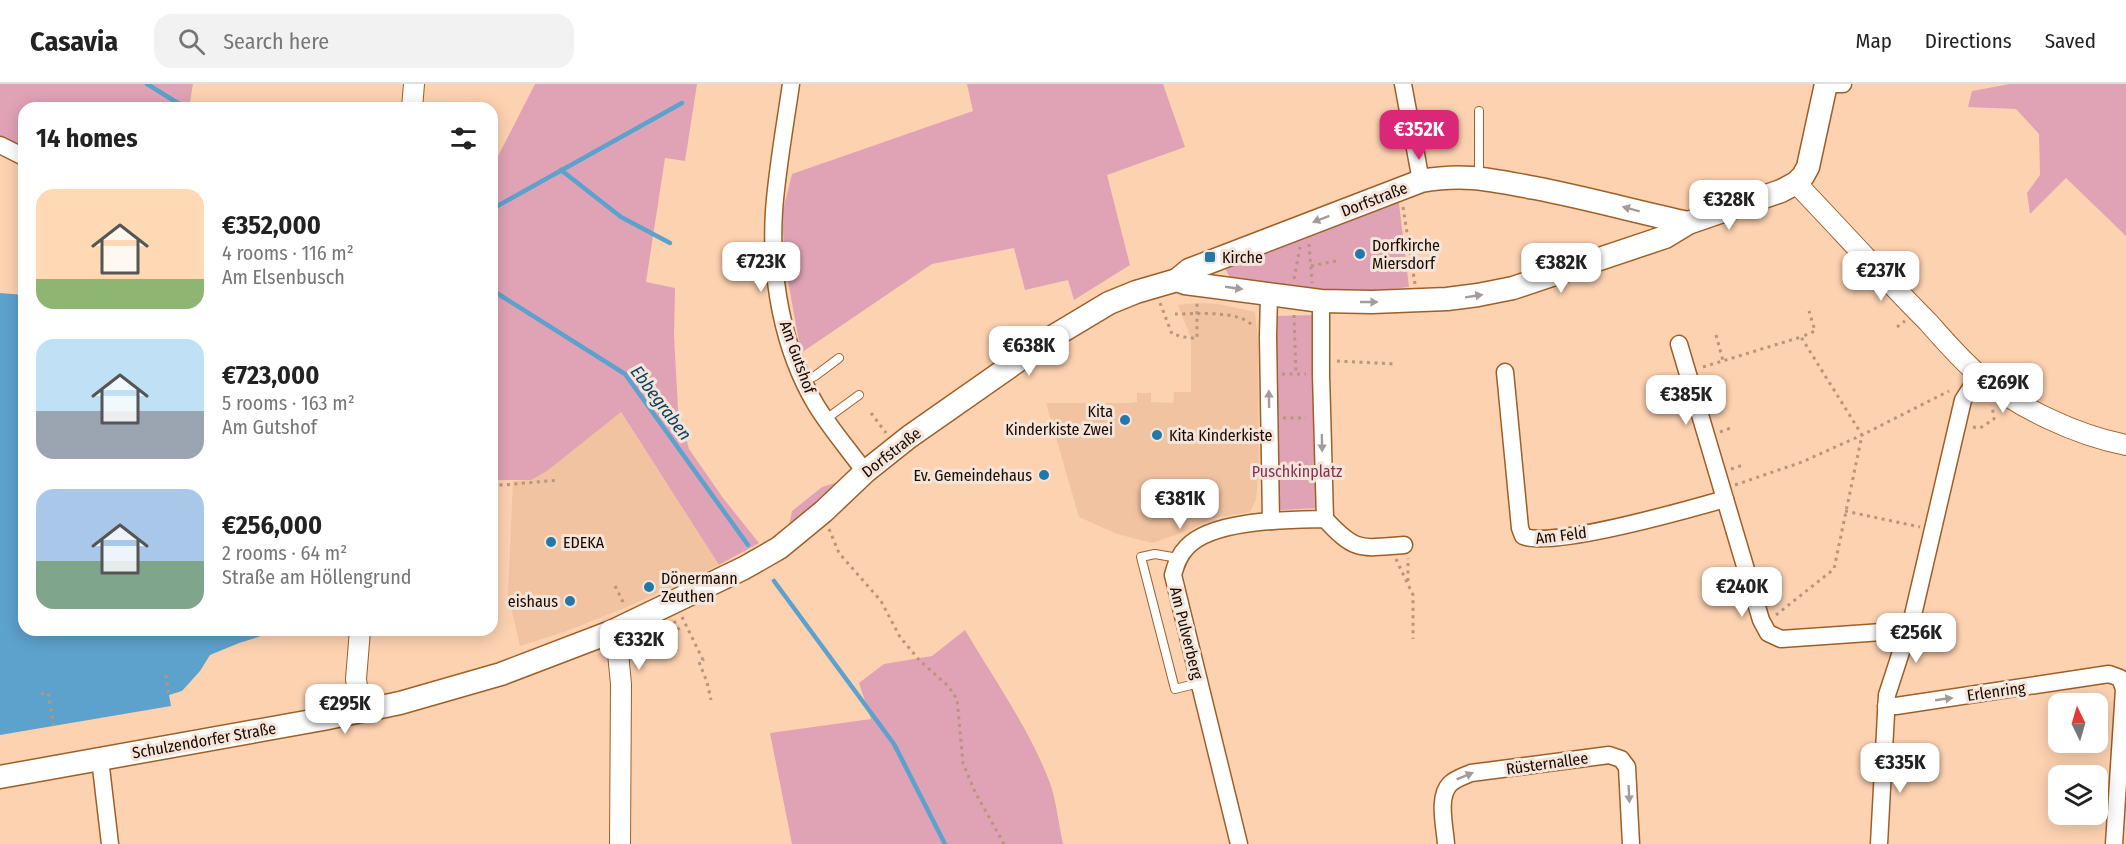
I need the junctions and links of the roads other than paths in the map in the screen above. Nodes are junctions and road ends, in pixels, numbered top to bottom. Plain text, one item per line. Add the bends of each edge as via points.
1 (414, 84) edge
2 (791, 84) edge
3 (1403, 84) edge
4 (1826, 84) edge
5 (1836, 84) edge
6 (1843, 84) edge
7 (412, 102) edge
8 (1479, 111) dead end
9 (0, 145) edge
10 (18, 154) edge
11 (1479, 177) junction
12 (1796, 183) junction
13 (1410, 185) junction
14 (1688, 224) junction
15 (1177, 280) junction
16 (1297, 300) junction
17 (1679, 344) dead end
18 (839, 358) dead end
19 (1505, 372) dead end
20 (1979, 375) junction
21 (804, 381) junction
22 (859, 395) dead end
23 (826, 419) junction
24 (2126, 445) edge
25 (865, 472) junction
26 (1724, 494) junction
27 (1325, 519) junction
28 (1271, 521) junction
29 (1399, 545) road end
30 (1178, 558) junction
31 (611, 632) junction
32 (1909, 632) junction
33 (360, 636) edge
34 (1199, 683) junction
35 (1886, 706) junction
36 (360, 711) junction
37 (100, 759) junction
38 (0, 777) edge
39 (110, 844) edge
40 (620, 844) edge
41 (1239, 844) edge
42 (1446, 844) edge
43 (1631, 844) edge
44 (1879, 844) edge
45 (2114, 844) edge

1 - 7 street
2 - 21 street, Am Gutshof via 774,211 774,265 789,344
3 - 13 street
4 - 12 main road via 1808,167
5 - 6 street
8 - 11 lane
9 - 10 street
11 - 13 main road, Dorfstraße via 1440,178
14 -> 11 main road, Dorfstraße
12 - 14 main road
12 - 20 street
13 -> 15 main road, Dorfstraße via 1305,229 1189,270
16 -> 14 main road via 1462,298 1513,288 1665,237
15 -> 16 main road
15 - 25 main road, Dorfstraße via 1123,297 1084,317 963,398
16 -> 27 street via 1321,367
28 -> 16 street via 1268,375
17 - 26 street
18 - 21 lane
19 - 26 street, Am Feld via 1523,536 1531,540 1574,535 1636,522
20 - 24 street via 2050,419
20 - 32 street via 1963,400
21 - 23 street, Am Gutshof
22 - 23 lane
23 - 25 street, Am Gutshof
25 - 31 main road, Dorfstraße via 779,548
26 - 32 street via 1768,633 1781,639
27 - 28 street
27 - 29 street via 1354,545
28 - 30 street via 1207,534 1188,545
30 - 34 street, Am Pulverberg via 1173,575
30 - 34 lane via 1155,554 1141,557 1175,689
31 - 36 main road, Schulzendorfer Straße via 469,684
31 - 40 street via 621,684
32 - 35 street
33 - 36 street via 356,679
34 - 41 street, Am Pulverberg
35 - 44 street
35 -> 45 street, Erlenring via 2109,674 2120,678 2124,689
36 - 37 main road, Schulzendorfer Straße
37 - 38 main road, Schulzendorfer Straße
37 - 39 street
42 -> 43 street, Rüsternallee via 1443,799 1451,783 1471,773 1609,755 1621,759 1627,767

